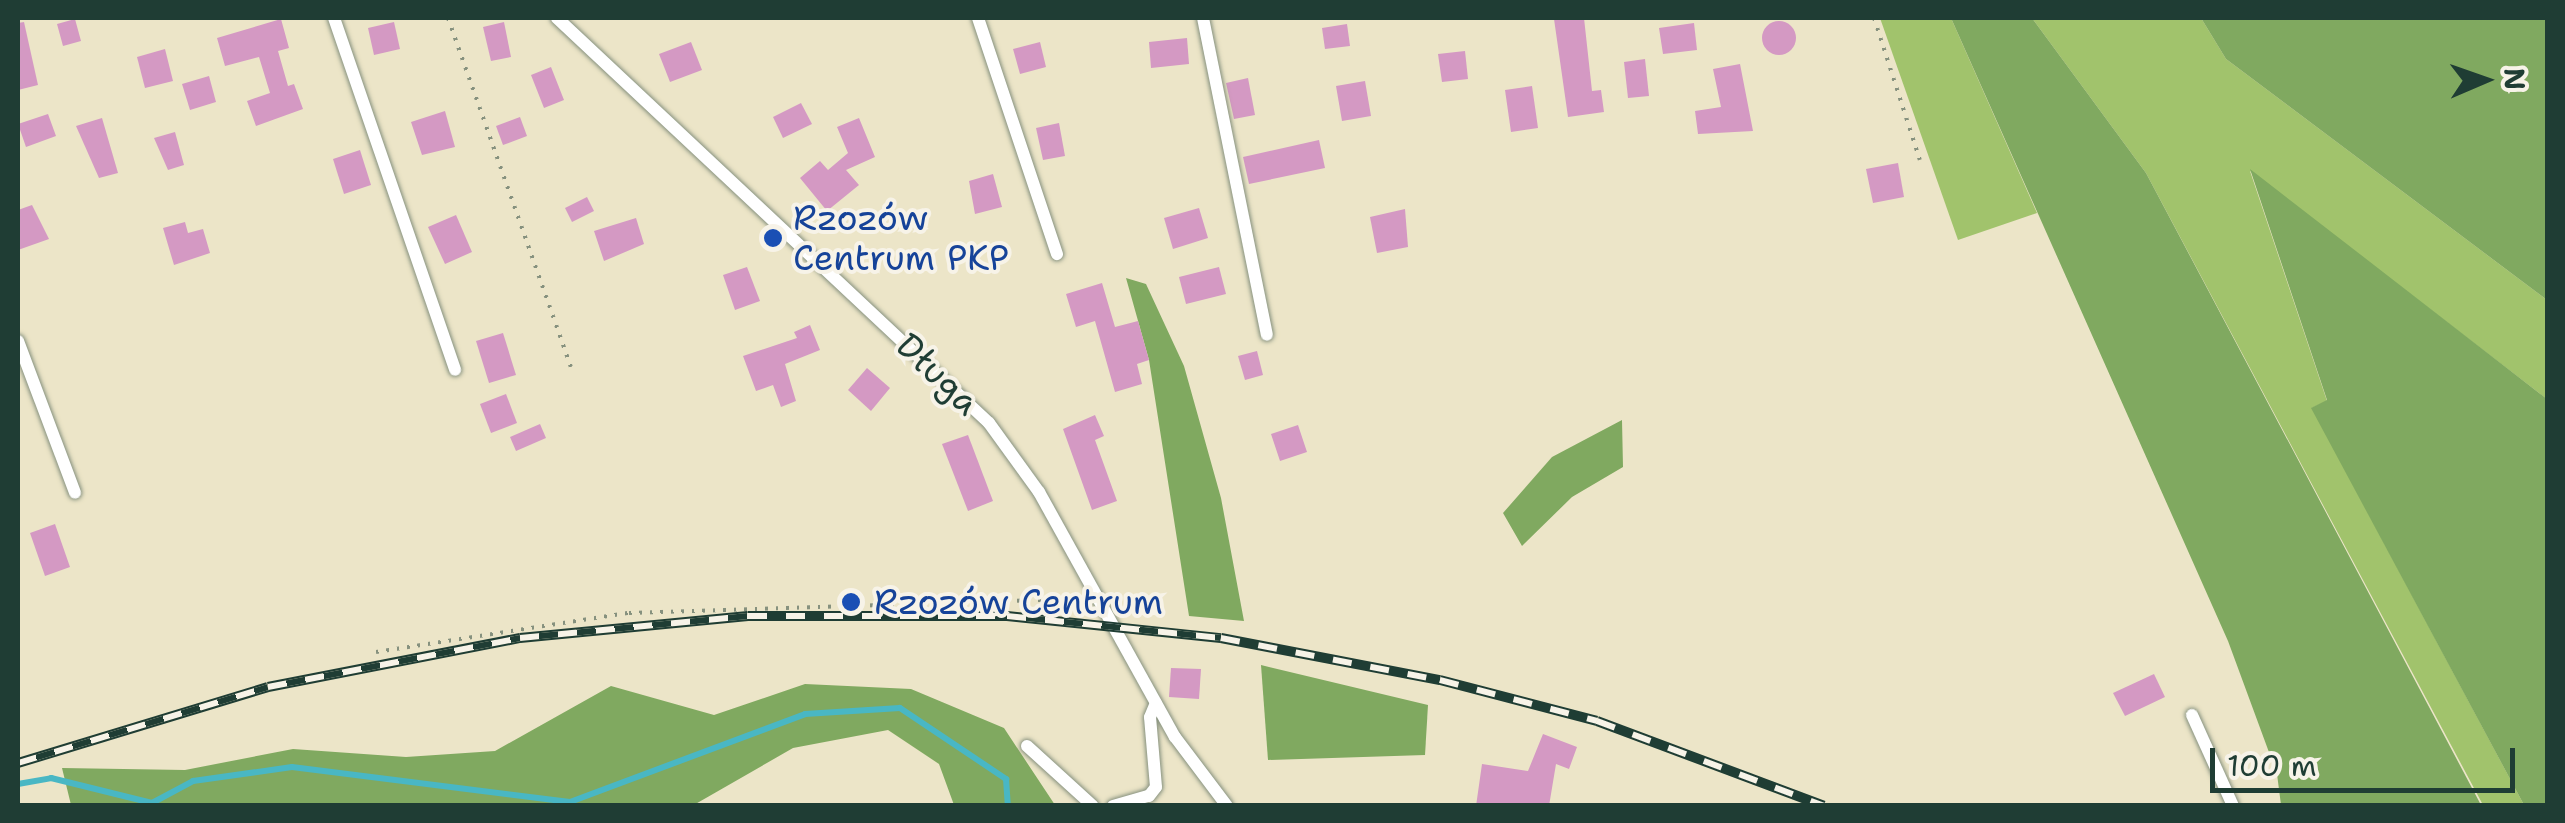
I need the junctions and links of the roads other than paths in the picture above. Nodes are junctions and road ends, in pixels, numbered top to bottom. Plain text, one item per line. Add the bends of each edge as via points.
1 (334, 18) edge
2 (557, 18) edge
3 (978, 18) edge
4 (1203, 18) edge
5 (1056, 254) dead end
6 (1267, 334) dead end
7 (18, 341) edge
8 (456, 370) dead end
9 (75, 493) dead end
10 (1156, 703) junction
11 (2192, 716) dead end
12 (1027, 746) dead end
13 (1092, 806) edge
14 (1114, 806) edge
15 (1227, 806) edge
16 (2232, 806) edge

1 - 8 lane
2 - 10 lane, Długa via 964,395 1039,492
3 - 5 lane
4 - 6 lane
7 - 9 lane
10 - 14 lane via 1150,717 1156,787 1149,796
10 - 15 lane, Długa
11 - 16 lane
12 - 13 lane

